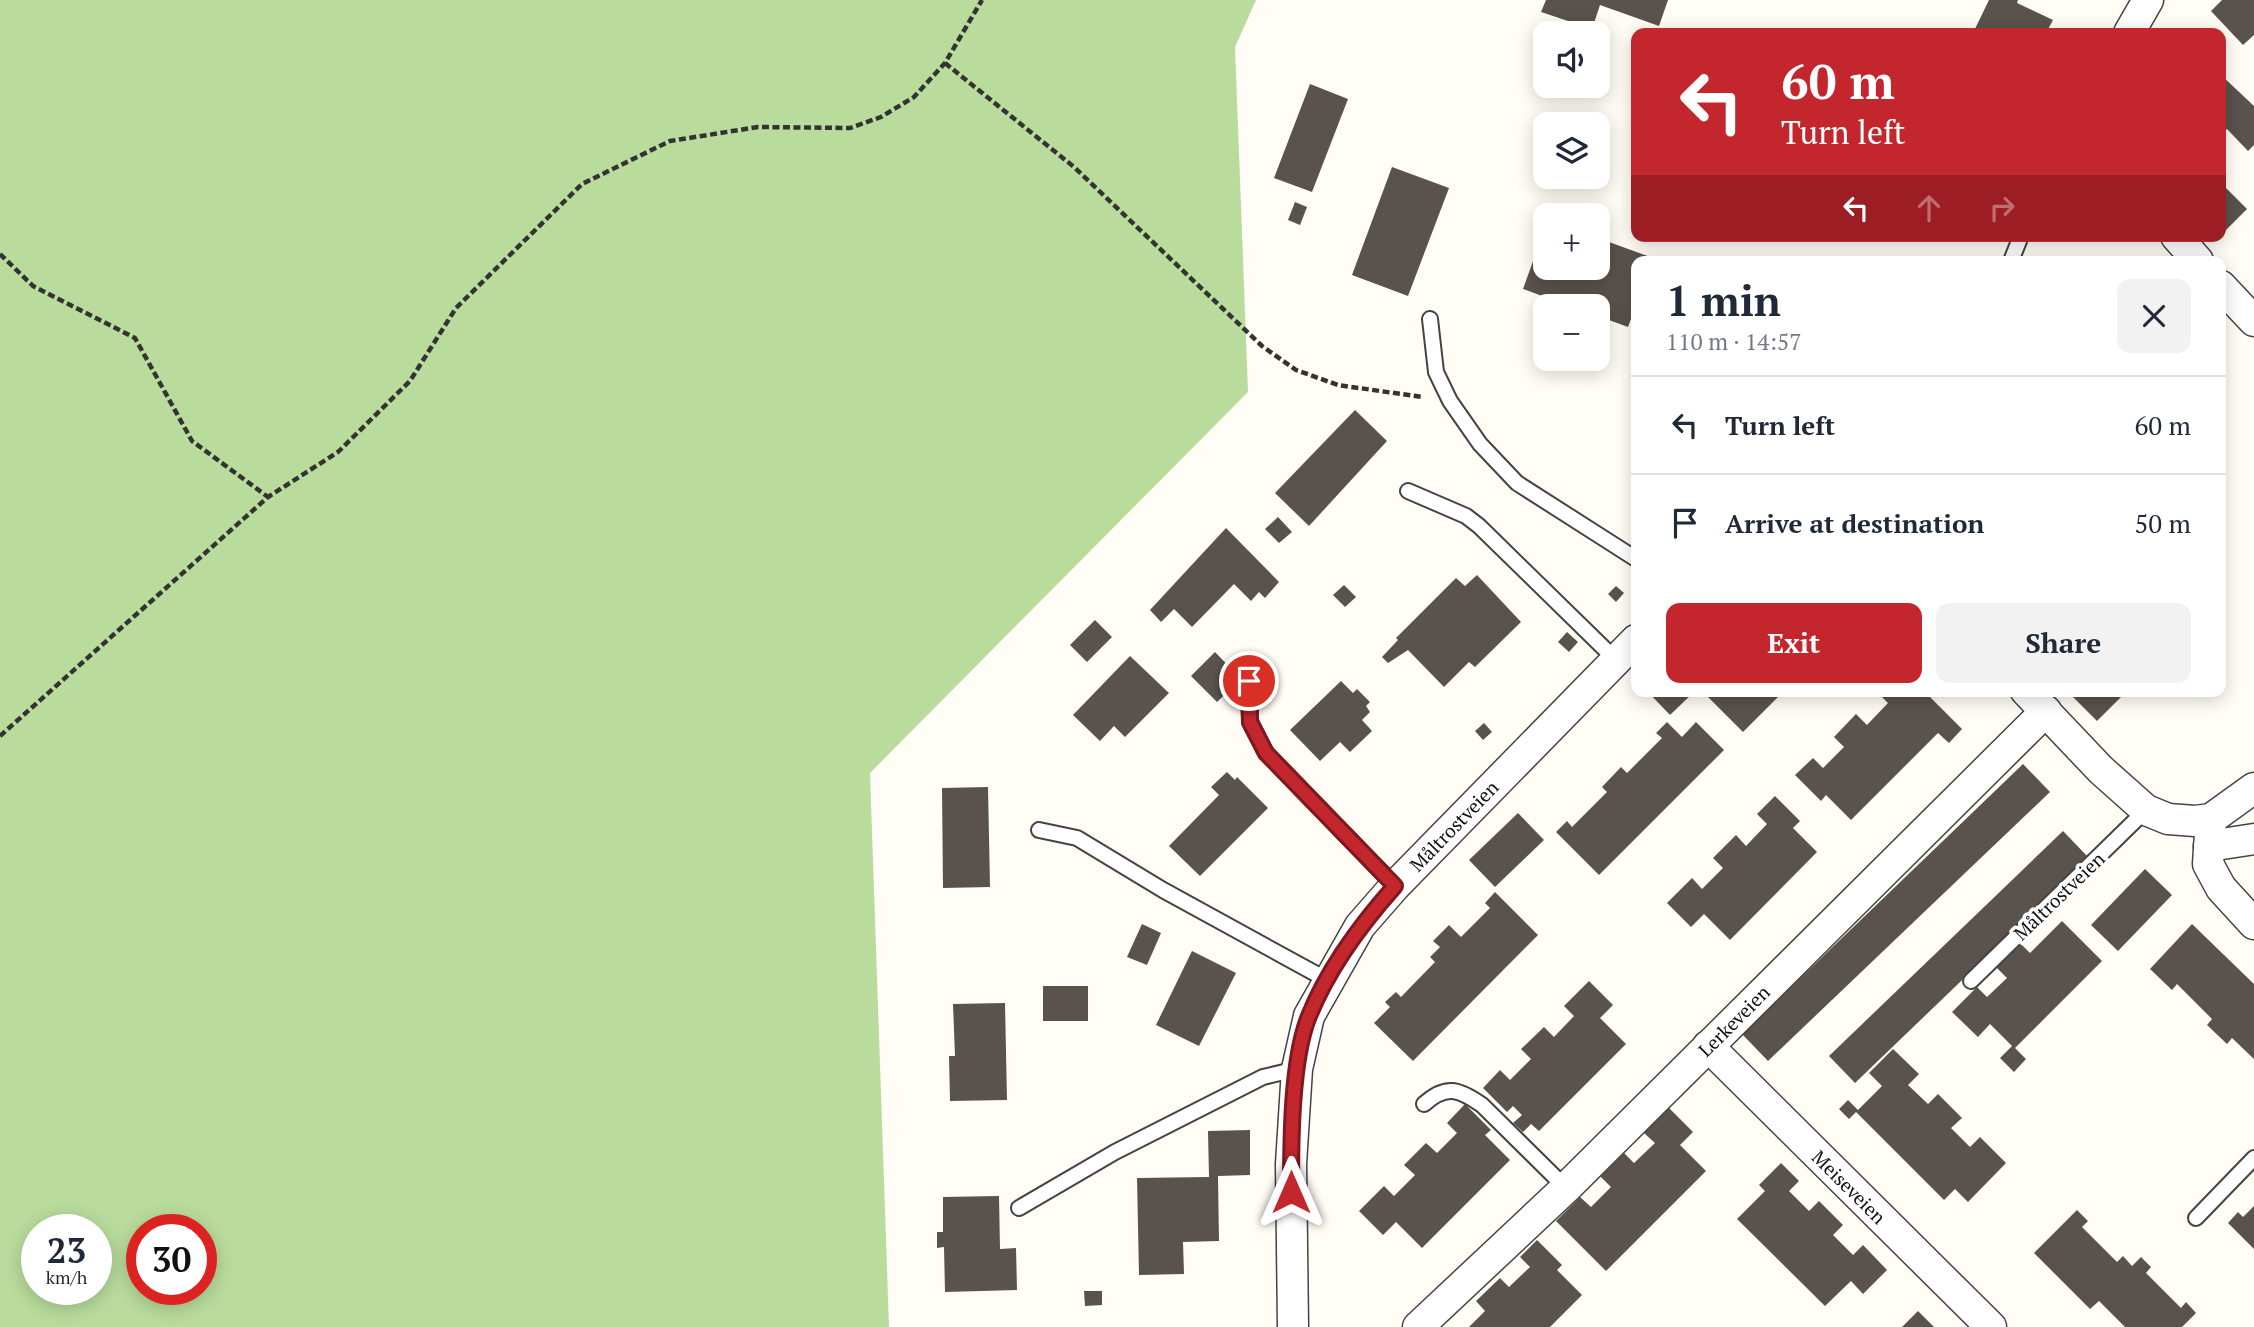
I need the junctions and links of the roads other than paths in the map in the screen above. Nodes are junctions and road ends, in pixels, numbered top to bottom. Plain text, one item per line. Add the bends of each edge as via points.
1 (2148, 0) edge
2 (2132, 28) edge
3 (2181, 242) edge
4 (2194, 256) edge
5 (2226, 291) edge
6 (1430, 319) dead end
7 (2254, 321) edge
8 (1408, 491) dead end
9 (1631, 556) edge
10 (1626, 650) edge
11 (1249, 681) dead end
12 (2036, 701) edge
13 (2254, 788) edge
14 (2146, 810) junction
15 (1039, 830) dead end
16 (2210, 832) junction
17 (2254, 838) edge
18 (1395, 886) junction
19 (2254, 924) edge
20 (1329, 981) junction
21 (1971, 981) dead end
22 (1708, 1046) junction
23 (1297, 1069) junction
24 (1424, 1104) dead end
25 (2254, 1158) edge
26 (1566, 1188) junction
27 (1019, 1208) dead end
28 (2196, 1218) dead end
29 (1293, 1327) edge
30 (1418, 1327) edge
31 (1991, 1327) edge

1 - 2 street
3 - 4 street
5 - 7 street
6 - 9 lane via 1436,372 1480,444 1517,483
8 - 10 lane via 1466,516
10 - 18 street, Måltrostveien
11 - 18 lane via 1250,722 1266,753
12 - 14 street
12 - 22 street, Lerkeveien
13 - 16 street
14 - 16 street via 2168,819 2195,821
14 - 21 lane, Måltrostveien
15 - 20 lane via 1077,838
16 - 17 street
16 - 19 street via 2208,864 2221,888
18 - 20 street, Måltrostveien via 1360,926
20 - 23 street, Måltrostveien via 1309,1016
22 - 26 street, Lerkeveien
22 - 31 street, Meiseveien
23 - 27 lane via 1263,1077 1115,1152
23 - 29 street, Måltrostveien via 1291,1164
24 - 26 lane via 1438,1092 1467,1095
25 - 28 lane
26 - 30 street, Lerkeveien

